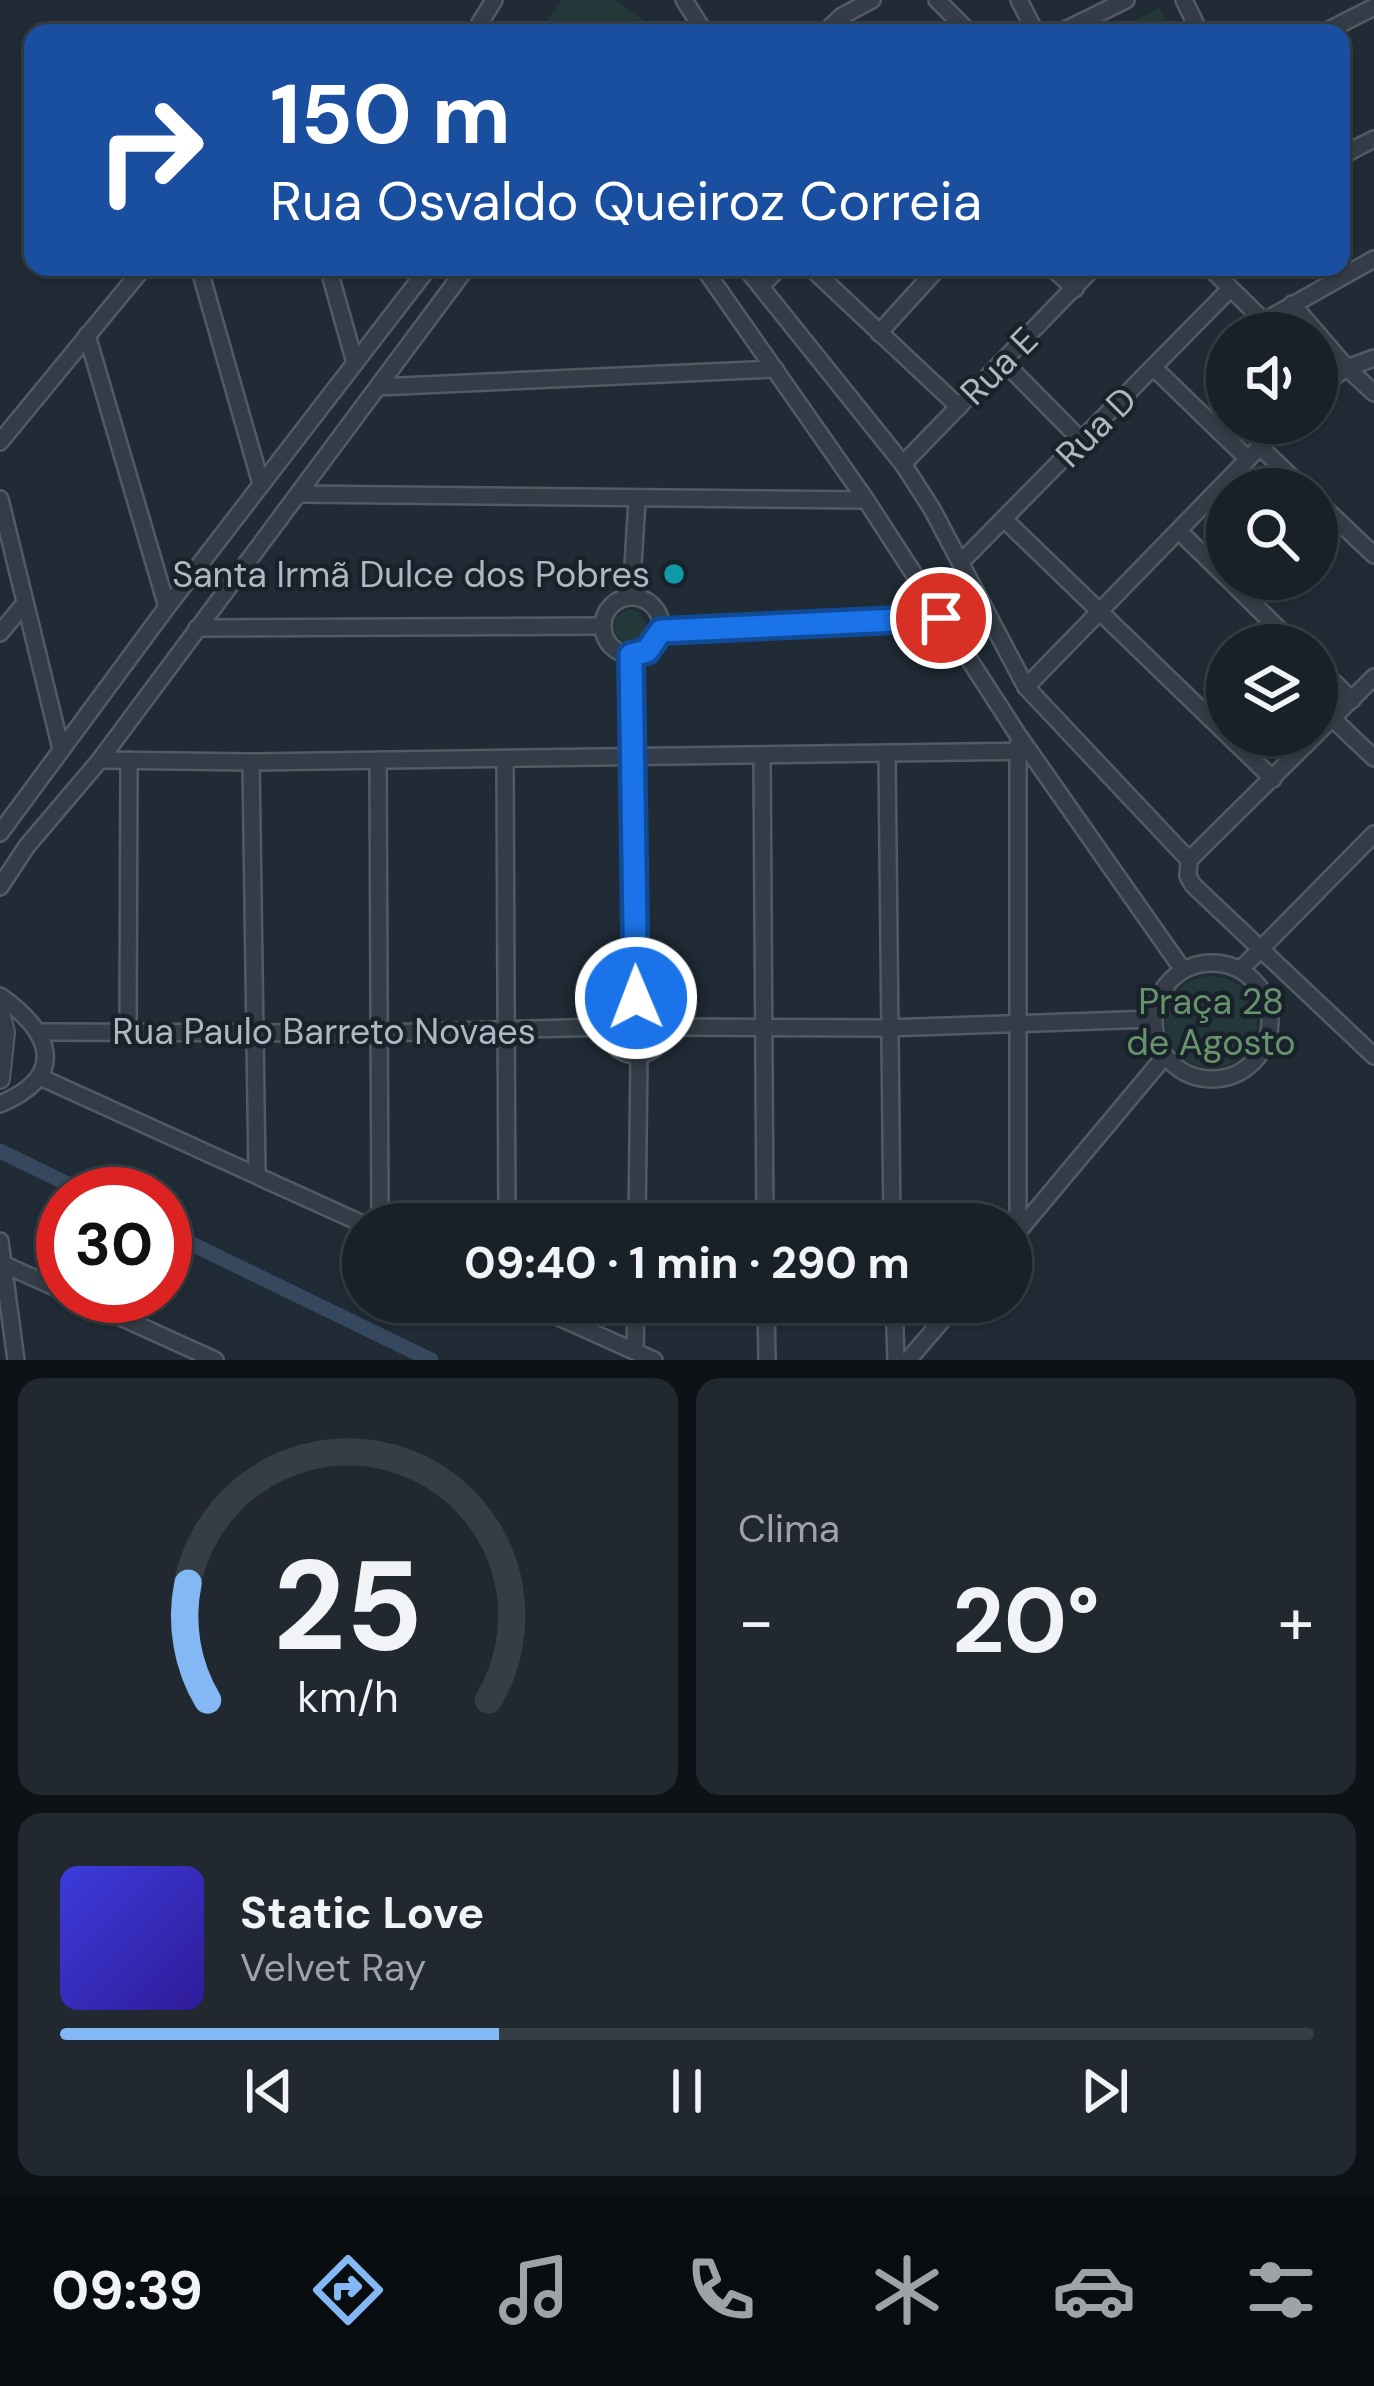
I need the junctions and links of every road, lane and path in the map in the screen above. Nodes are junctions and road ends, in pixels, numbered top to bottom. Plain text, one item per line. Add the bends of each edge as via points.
1 (872, 0) edge
2 (937, 0) edge
3 (1126, 0) edge
4 (1374, 8) edge
5 (834, 24) edge
6 (961, 24) edge
7 (1077, 24) edge
8 (1341, 24) edge
9 (136, 276) edge
10 (202, 276) edge
11 (331, 276) edge
12 (423, 276) edge
13 (460, 276) edge
14 (709, 276) edge
15 (753, 276) edge
16 (771, 276) edge
17 (820, 276) edge
18 (931, 276) edge
19 (1061, 276) edge
20 (1086, 276) edge
21 (1218, 276) edge
22 (1323, 276) edge
23 (761, 286) junction
24 (1075, 289) junction
25 (1230, 289) junction
26 (1292, 304) junction
27 (1254, 312) edge
28 (1284, 312) edge
29 (879, 333) junction
30 (87, 335) junction
31 (1374, 358) edge
32 (1004, 362) junction
33 (356, 363) junction
34 (1154, 368) junction
35 (1347, 368) junction
36 (775, 369) junction
37 (1338, 372) edge
38 (379, 387) junction
39 (1374, 393) edge
40 (959, 406) junction
41 (1082, 441) junction
42 (0, 442) edge
43 (1263, 444) edge
44 (1254, 453) junction
45 (903, 464) junction
46 (1275, 468) edge
47 (261, 484) junction
48 (299, 494) junction
49 (0, 500) edge
50 (637, 500) junction
51 (866, 500) junction
52 (1005, 520) junction
53 (1338, 521) edge
54 (1179, 531) junction
55 (1374, 556) edge
56 (1206, 557) edge
57 (961, 562) junction
58 (631, 597) junction
59 (1250, 600) edge
60 (26, 603) junction
61 (167, 607) junction
62 (1099, 615) junction
63 (941, 618) junction
64 (1274, 624) edge
65 (603, 626) junction
66 (197, 628) junction
67 (661, 631) junction
68 (0, 633) edge
69 (631, 655) junction
70 (1374, 677) edge
71 (1338, 686) edge
72 (1026, 687) junction
73 (1352, 700) junction
74 (1338, 715) edge
75 (1338, 723) edge
76 (1022, 746) junction
77 (61, 749) junction
78 (762, 756) junction
79 (887, 756) junction
80 (1296, 756) edge
81 (633, 757) junction
82 (1374, 758) edge
83 (505, 759) junction
84 (100, 760) junction
85 (129, 760) junction
86 (378, 760) junction
87 (251, 762) junction
88 (1273, 779) junction
89 (0, 833) edge
90 (1374, 834) edge
91 (1189, 860) junction
92 (0, 887) edge
93 (1258, 950) junction
94 (1183, 970) junction
95 (1240, 970) junction
96 (0, 996) edge
97 (636, 998) junction
98 (0, 1012) edge
99 (1153, 1018) junction
100 (1019, 1025) junction
101 (607, 1027) junction
102 (664, 1027) junction
103 (762, 1028) junction
104 (887, 1028) junction
105 (508, 1030) junction
106 (41, 1032) junction
107 (128, 1033) junction
108 (379, 1033) junction
109 (253, 1034) junction
110 (639, 1055) junction
111 (1165, 1056) junction
112 (1374, 1056) edge
113 (40, 1077) junction
114 (0, 1079) edge
115 (0, 1104) edge
116 (257, 1174) junction
117 (380, 1203) edge
118 (507, 1203) edge
119 (637, 1203) edge
120 (765, 1203) edge
121 (891, 1203) edge
122 (1016, 1203) edge
123 (342, 1214) edge
124 (1032, 1216) edge
125 (0, 1240) edge
126 (2, 1271) edge
127 (36, 1282) edge
128 (133, 1323) edge
129 (572, 1323) edge
130 (636, 1323) edge
131 (766, 1323) edge
132 (895, 1323) edge
133 (940, 1323) edge
134 (635, 1351) junction
135 (16, 1360) edge
136 (215, 1360) edge
137 (654, 1360) edge
138 (767, 1360) edge
139 (896, 1360) edge
140 (908, 1360) edge

1 - 5 street
2 - 6 street
3 - 7 street
4 - 8 street
9 - 30 street
10 - 47 street
11 - 33 street
12 - 33 street
13 - 38 street
14 - 36 street
15 - 23 street
16 - 23 street
17 - 29 street
18 - 29 street
19 - 24 street
20 - 24 street, Rua E
21 - 25 street
22 - 26 street
23 - 45 street
24 - 32 street, Rua E
25 - 27 street
25 - 34 street, Rua D
26 - 28 street
26 - 35 street
29 - 40 street
30 - 42 street
30 - 61 street
31 - 35 street
32 - 40 street, Rua E
32 - 41 street
33 - 47 street
34 - 41 street, Rua D
34 - 44 street
35 - 37 street
35 - 39 street
36 - 38 street
36 - 51 street
38 - 48 street
40 - 45 street, Rua E
41 - 52 street, Rua D
43 - 44 street
44 - 46 street
44 - 54 street
45 - 57 street
47 - 61 street
48 - 50 street
48 - 66 street
49 - 60 street
50 - 51 street
50 - 58 street
51 - 63 street
52 - 57 street, Rua D
52 - 62 street
53 - 55 street
54 - 56 street
54 - 62 street
57 - 72 street
58 - 65 street via 608,610
58 - 67 street via 654,607
59 - 64 street
60 - 68 street
60 - 77 street
61 - 77 street
62 - 72 street
62 - 88 street
63 - 67 street
63 - 76 street
65 - 66 street
65 - 69 street via 614,649
66 - 84 street
67 - 69 street via 647,651
69 - 81 street
70 - 73 street
71 - 73 street
72 - 91 street
73 - 74 street
75 - 82 street
76 - 79 street
76 - 94 street
76 - 100 street
77 - 89 street
78 - 79 street
78 - 81 street
78 - 103 street
79 - 104 street
80 - 88 street
81 - 83 street
81 - 97 street
83 - 86 street
83 - 105 street
84 - 85 street
84 - 92 street
85 - 87 street
85 - 107 street
86 - 87 street
86 - 108 street
87 - 109 street
88 - 91 street
90 - 93 street
91 - 93 street via 1193,886
93 - 95 street
93 - 112 street
94 - 95 street via 1212,962
94 - 99 street via 1157,999
95 - 111 street via 1256,981 1271,1016 1270,1034 1250,1066 1215,1080
96 - 106 street
97 - 101 street via 612,1010
97 - 102 street via 659,1010
98 - 114 street
99 - 100 street
99 - 111 street
100 - 104 street
100 - 122 street
101 - 105 street, Rua Paulo Barreto Novaes
101 - 110 street via 617,1048
102 - 103 street
102 - 110 street via 660,1042
103 - 104 street
103 - 120 street
104 - 121 street
105 - 108 street, Rua Paulo Barreto Novaes
105 - 118 street
106 - 107 street, Rua Paulo Barreto Novaes
106 - 113 street
107 - 109 street, Rua Paulo Barreto Novaes
108 - 109 street, Rua Paulo Barreto Novaes
108 - 117 street
109 - 116 street
110 - 119 street
111 - 124 street
113 - 115 street
113 - 116 street
116 - 123 street
125 - 126 street
126 - 127 street
126 - 135 street
128 - 136 street
129 - 134 street
130 - 134 street
131 - 138 street
132 - 139 street
133 - 140 street
134 - 137 street

